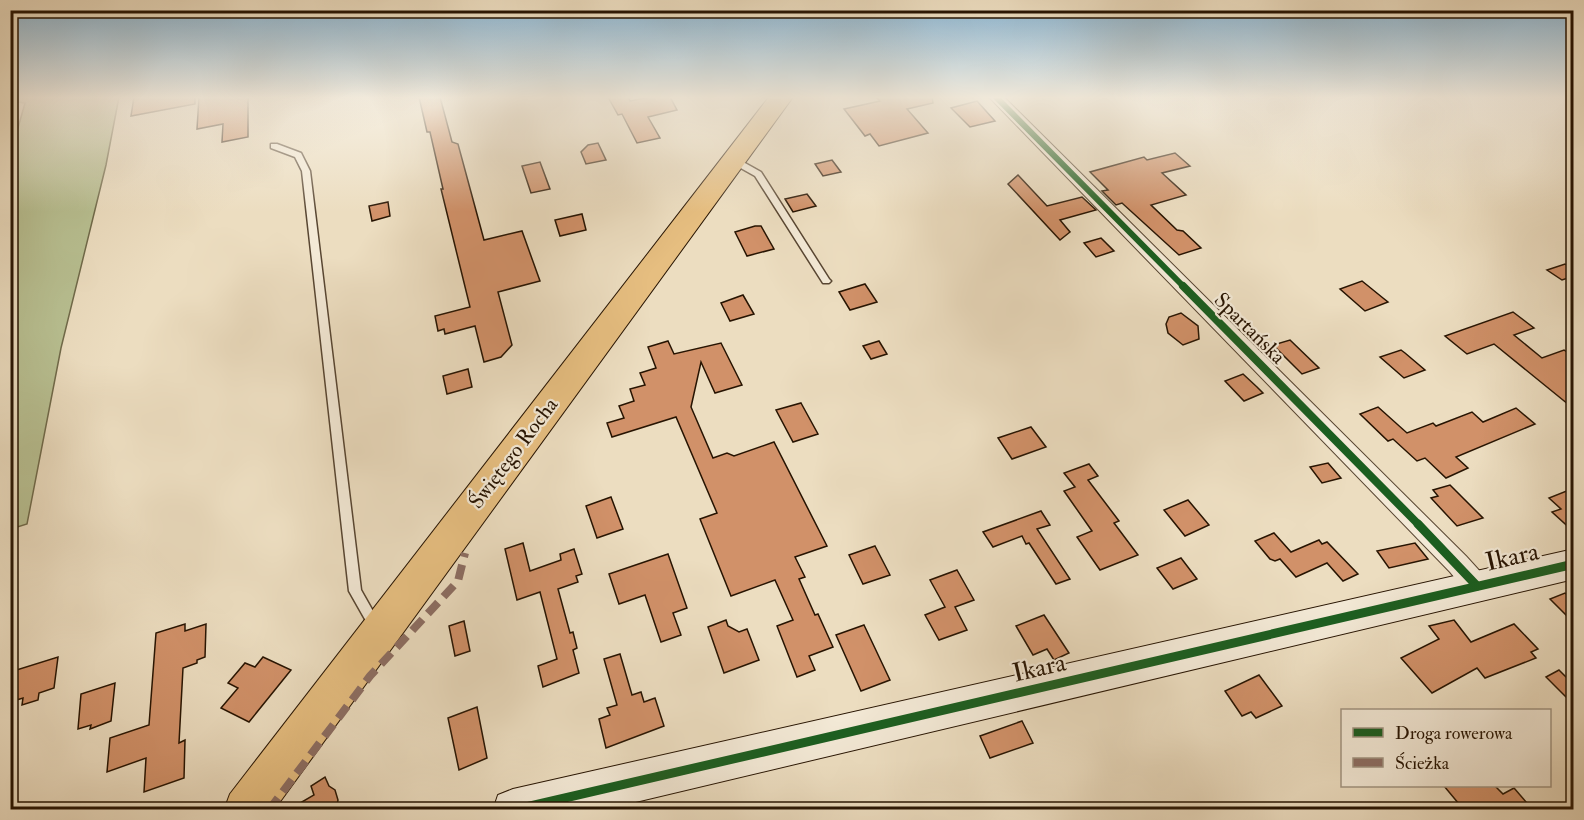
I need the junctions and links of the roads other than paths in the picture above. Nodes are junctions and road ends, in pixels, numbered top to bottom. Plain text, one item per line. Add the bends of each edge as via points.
1 (752, 135) edge
2 (1034, 135) edge
3 (274, 146) dead end
4 (733, 160) junction
5 (826, 281) dead end
6 (1574, 564) edge
7 (1477, 586) junction
8 (383, 626) junction
9 (246, 810) edge
10 (513, 810) edge

1 - 4 main road, Świętego Rocha
2 - 7 street, Spartańska
3 - 8 lane via 298,154 306,171 355,591 370,617
4 - 5 lane via 758,174
4 - 8 main road, Świętego Rocha
6 - 7 street, Ikara
7 - 10 street, Ikara
8 - 9 main road, Świętego Rocha

